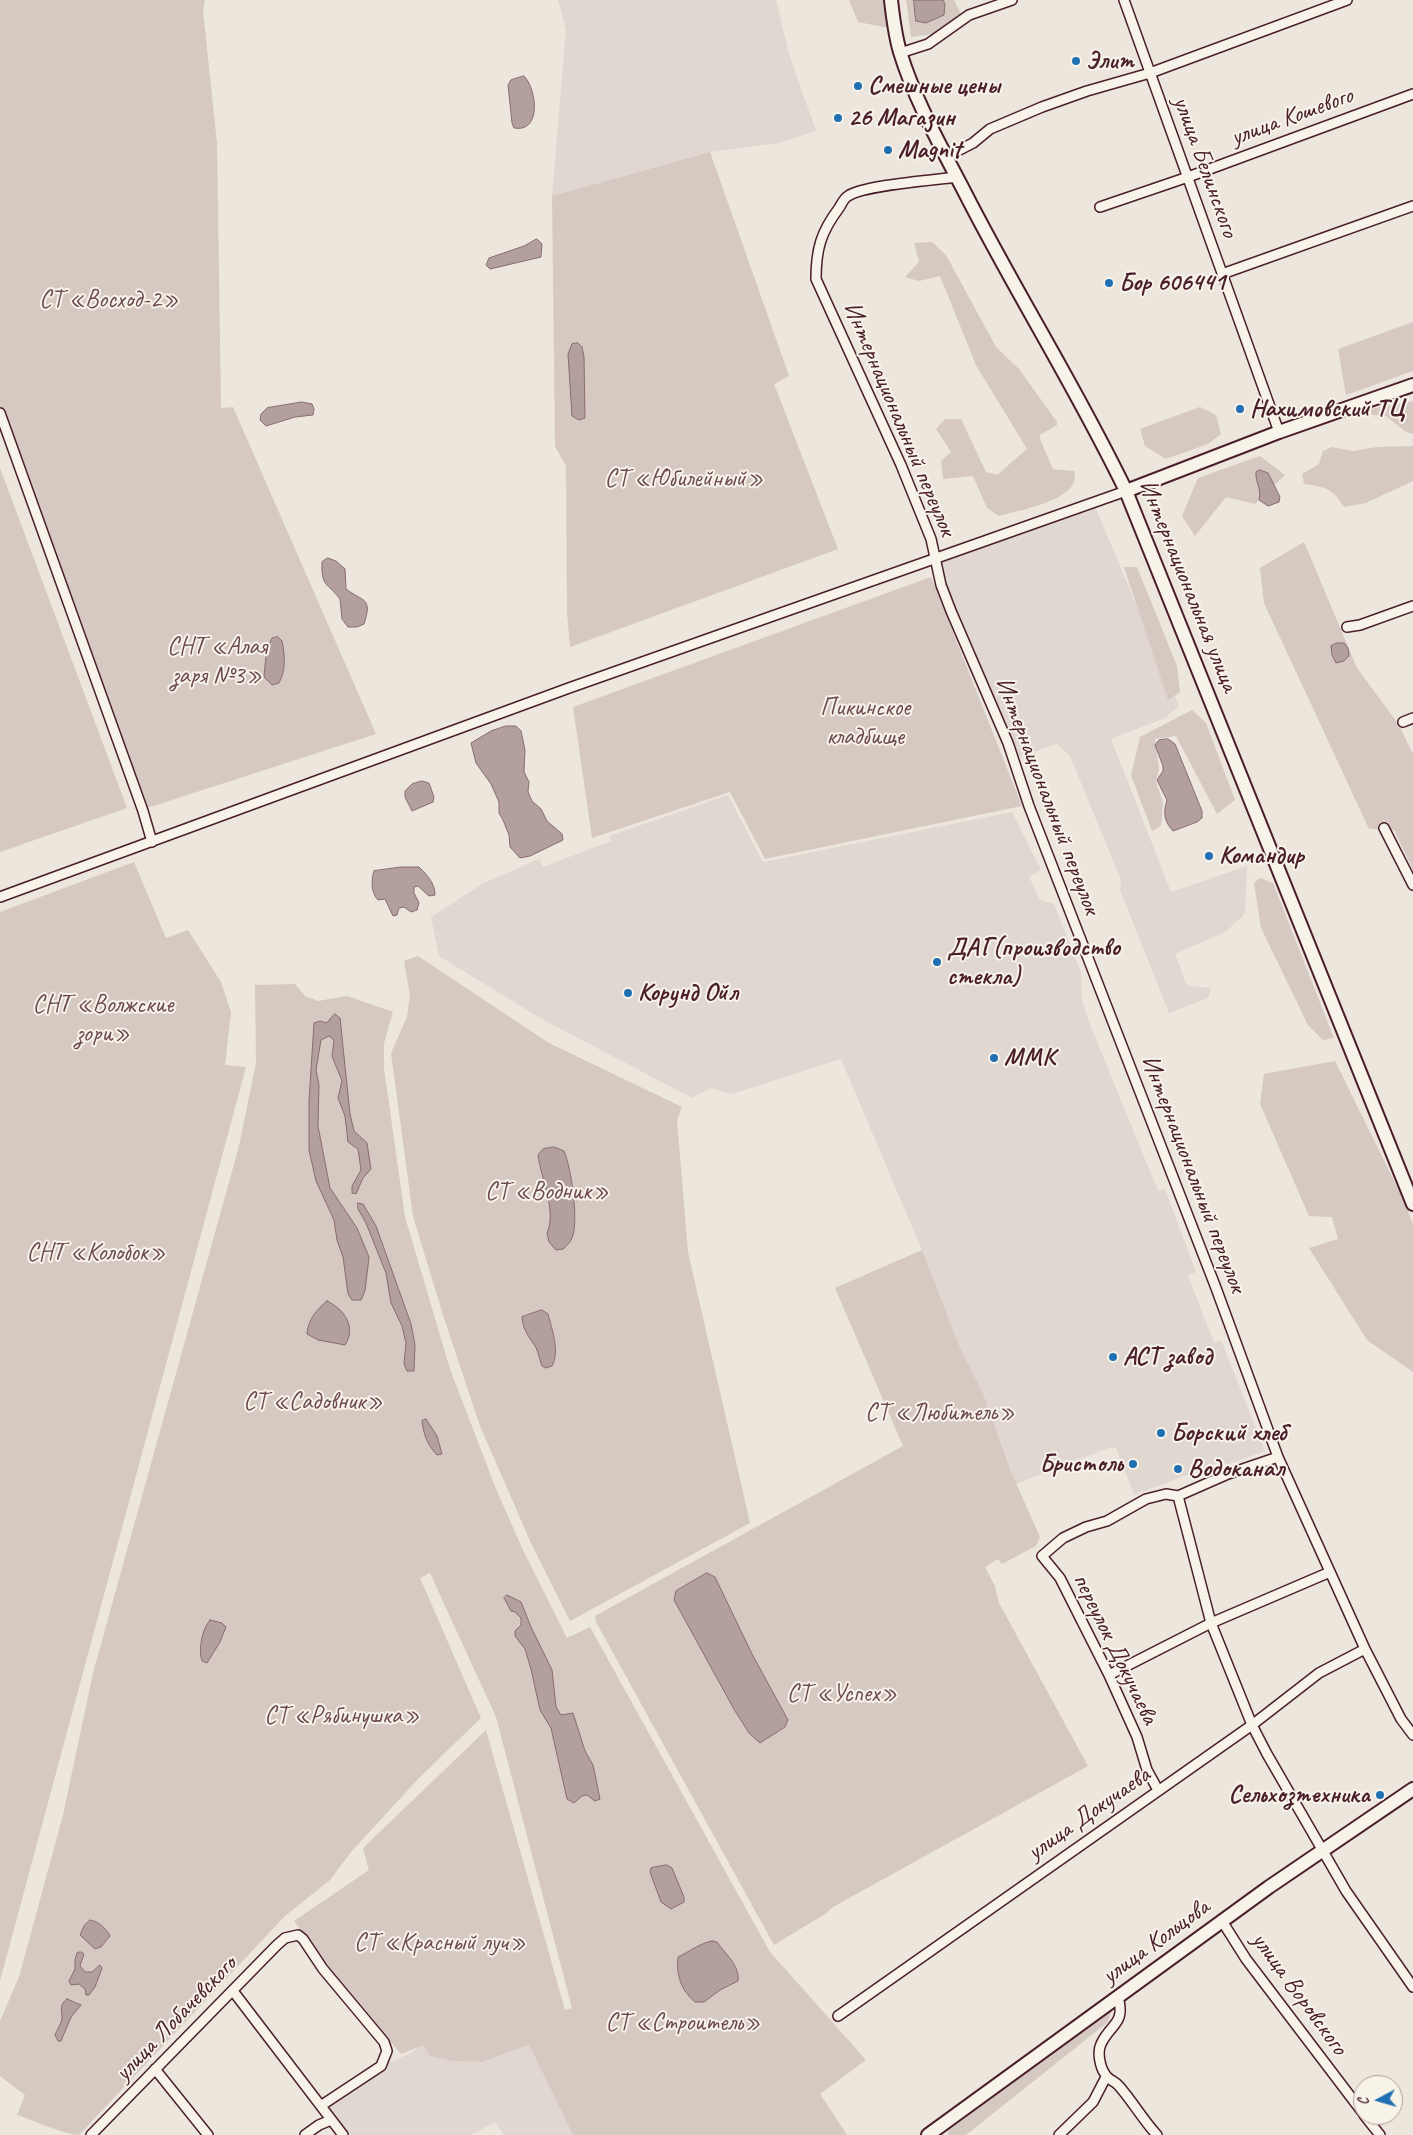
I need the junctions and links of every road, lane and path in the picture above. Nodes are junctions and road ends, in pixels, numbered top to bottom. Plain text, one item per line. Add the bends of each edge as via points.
1 (891, 0) edge
2 (1012, 0) edge
3 (1124, 0) edge
4 (1348, 0) edge
5 (1002, 1) edge
6 (900, 53) junction
7 (1150, 73) junction
8 (1413, 94) edge
9 (946, 157) junction
10 (957, 177) junction
11 (1188, 177) junction
12 (1413, 206) edge
13 (1100, 207) dead end
14 (1222, 274) junction
15 (1413, 385) edge
16 (0, 412) edge
17 (1279, 432) junction
18 (1126, 492) junction
19 (937, 560) junction
20 (1413, 606) edge
21 (1347, 627) dead end
22 (1413, 718) edge
23 (1403, 722) dead end
24 (1384, 828) dead end
25 (152, 842) junction
26 (1413, 884) edge
27 (0, 897) edge
28 (1413, 1204) edge
29 (1278, 1457) junction
30 (1178, 1496) junction
31 (1330, 1572) junction
32 (1211, 1623) junction
33 (1365, 1648) junction
34 (1109, 1675) junction
35 (1252, 1725) junction
36 (1413, 1735) edge
37 (1413, 1789) edge
38 (1158, 1790) junction
39 (1321, 1851) junction
40 (1222, 1921) junction
41 (1413, 1987) edge
42 (233, 1991) junction
43 (1118, 1997) junction
44 (838, 2016) dead end
45 (155, 2069) junction
46 (1106, 2077) junction
47 (1353, 2100) edge
48 (322, 2105) junction
49 (331, 2120) junction
50 (1372, 2125) edge
51 (91, 2135) edge
52 (208, 2135) edge
53 (305, 2135) edge
54 (343, 2135) edge
55 (928, 2135) edge
56 (1059, 2135) edge
57 (1157, 2135) edge
58 (1380, 2135) edge

1 - 6 main road, Интернациональная улица
2 - 5 street
3 - 7 street, улица Белинского
4 - 7 street
5 - 6 street via 969,15 928,44
6 - 9 main road, Интернациональная улица
7 - 9 street via 1087,91 1009,120
7 - 11 street, улица Белинского
8 - 11 street, улица Кошевого
9 - 10 main road, Интернациональная улица
10 - 18 main road, Интернациональная улица
10 - 19 street, Интернациональный переулок via 901,184 848,196 826,225 816,263 816,279 901,465
11 - 13 street, улица Кошевого
11 - 14 street, улица Белинского
12 - 14 street
14 - 17 street, улица Белинского
15 - 17 main road
16 - 25 street
17 - 18 main road
18 - 19 street
18 - 28 main road, Интернациональная улица
19 - 25 street via 569,688
19 - 29 street, Интернациональный переулок via 941,585 1008,743 1029,806
20 - 21 street
22 - 23 street
24 - 26 street
25 - 27 street
29 - 30 street
29 - 31 street, Интернациональный переулок
30 - 32 street
30 - 34 street, переулок Докучаева via 1166,1494 1146,1499 1107,1521 1063,1538 1042,1556 1060,1578
31 - 32 street
31 - 33 street, Интернациональный переулок
32 - 34 street
32 - 35 street
33 - 35 street, улица Докучаева via 1319,1673
33 - 36 street, Интернациональный переулок
34 - 38 street, переулок Докучаева
35 - 38 street, улица Докучаева
35 - 39 street
37 - 39 main road, улица Кольцова
38 - 44 street, улица Докучаева
39 - 40 main road, улица Кольцова
39 - 41 street
40 - 43 main road, улица Кольцова
40 - 47 street, улица Воровского via 1251,1966
42 - 45 street, улица Лобачевского
42 - 48 street
42 - 48 street, улица Лобачевского via 277,1944 298,1935 384,2042 387,2051 381,2066
43 - 46 street via 1122,2009 1120,2017 1100,2044 1102,2069
43 - 55 main road, улица Кольцова
45 - 51 street, улица Лобачевского
45 - 52 street
46 - 56 street via 1093,2102
46 - 57 street via 1118,2085
48 - 49 street
49 - 53 street
49 - 54 street
50 - 58 street, улица Воровского

